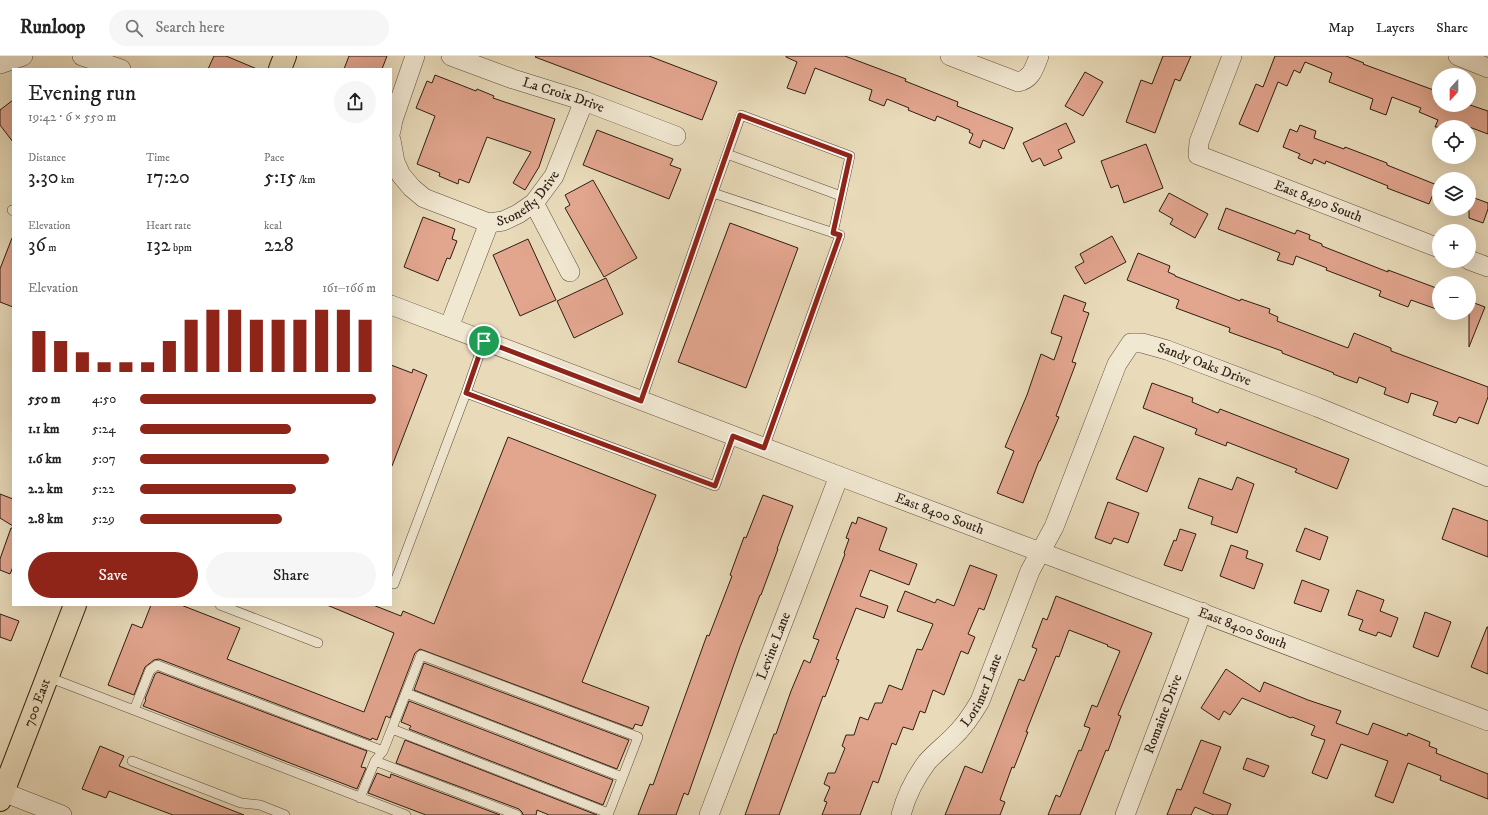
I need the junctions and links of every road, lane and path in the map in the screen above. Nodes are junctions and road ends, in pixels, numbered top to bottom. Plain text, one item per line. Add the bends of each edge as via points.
1 (23, 56) edge
2 (82, 56) edge
3 (285, 56) edge
4 (415, 56) edge
5 (451, 56) edge
6 (950, 56) edge
7 (1039, 56) edge
8 (1232, 56) edge
9 (1458, 56) edge
10 (0, 64) edge
11 (118, 68) edge
12 (280, 68) edge
13 (1488, 68) edge
14 (584, 101) junction
15 (392, 125) edge
16 (676, 136) dead end
17 (392, 146) edge
18 (726, 154) junction
19 (713, 193) junction
20 (841, 196) junction
21 (534, 203) junction
22 (489, 223) junction
23 (833, 233) junction
24 (1432, 245) edge
25 (1476, 263) edge
26 (1488, 267) edge
27 (570, 272) dead end
28 (392, 305) edge
29 (449, 327) junction
30 (484, 341) junction
31 (466, 393) junction
32 (641, 401) junction
33 (733, 436) junction
34 (764, 448) junction
35 (839, 476) junction
36 (1488, 477) edge
37 (1040, 552) junction
38 (394, 584) dead end
39 (75, 606) edge
40 (223, 606) edge
41 (1202, 612) junction
42 (318, 643) dead end
43 (48, 677) junction
44 (406, 693) junction
45 (134, 710) junction
46 (1488, 721) edge
47 (392, 729) junction
48 (383, 751) junction
49 (132, 761) dead end
50 (375, 761) junction
51 (622, 777) junction
52 (2, 796) edge
53 (360, 798) junction
54 (608, 814) edge
55 (62, 815) edge
56 (285, 815) edge
57 (406, 815) edge
58 (517, 815) edge
59 (709, 815) edge
60 (901, 815) edge
61 (1125, 815) edge

1 - 10 street
2 - 11 street
3 - 12 main road
4 - 15 street
5 - 14 street, La Croix Drive
6 - 7 street via 1018,82 1030,76
8 - 24 street, East 8490 South via 1199,142 1198,155
9 - 13 street
14 - 16 street, La Croix Drive
14 - 21 street, Stonefly Drive via 554,176
17 - 22 street, Stonefly Drive via 401,175 424,198
18 - 19 lane
18 - 20 lane
18 - 20 lane via 740,115 850,156
19 - 23 lane
19 - 32 lane
20 - 23 lane
21 - 22 street, Stonefly Drive via 503,221
21 - 27 street
22 - 29 street
23 - 34 lane via 840,235
25 - 26 street
28 - 29 street, East 8400 South
29 - 30 street, East 8400 South
30 - 31 lane
30 - 32 street, East 8400 South
31 - 33 lane via 715,486
31 - 38 lane
32 - 33 street, East 8400 South
33 - 34 street, East 8400 South
34 - 35 street, East 8400 South
35 - 37 street, East 8400 South
35 - 59 street, Levine Lane
36 - 37 street, Sandy Oaks Drive via 1317,407 1174,353 1142,343 1131,343 1117,364 1054,527
37 - 41 street, East 8400 South
37 - 60 street, Lorimer Lane via 1030,571 980,701 963,727 928,762 914,781
39 - 43 main road, 700 East
40 - 42 lane
41 - 46 street, East 8400 South
41 - 61 street, Romaine Drive
43 - 45 lane
43 - 52 main road, 700 East
44 - 47 lane
44 - 51 lane
44 - 51 lane via 421,655 638,737
45 - 48 lane via 150,670 157,665
45 - 53 lane
47 - 48 lane
47 - 54 lane
48 - 50 lane
49 - 56 lane via 240,803 260,805
50 - 53 lane
50 - 58 lane
51 - 54 lane
52 - 55 street
53 - 57 lane

